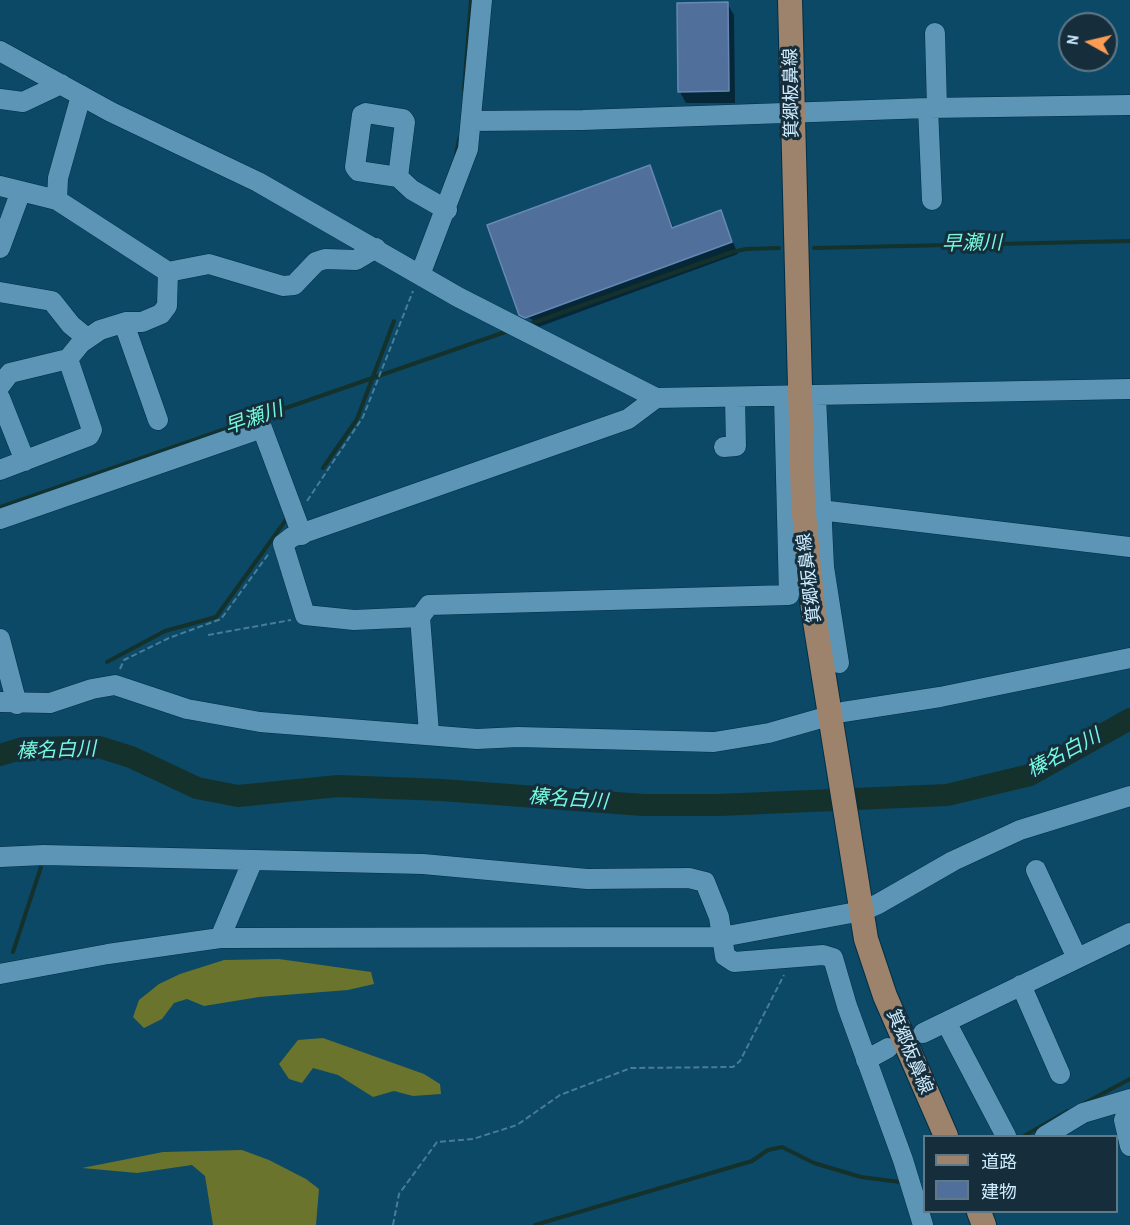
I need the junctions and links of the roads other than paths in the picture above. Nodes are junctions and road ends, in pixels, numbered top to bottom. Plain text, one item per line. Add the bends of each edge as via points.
1 (482, 0) edge
2 (790, 0) edge
3 (935, 33) dead end
4 (0, 51) edge
5 (60, 84) junction
6 (81, 96) junction
7 (0, 99) edge
8 (1130, 105) edge
9 (933, 108) junction
10 (793, 114) junction
11 (471, 121) junction
12 (398, 177) dead end
13 (0, 186) edge
14 (21, 191) junction
15 (57, 200) junction
16 (932, 200) dead end
17 (447, 210) junction
18 (0, 248) edge
19 (376, 248) junction
20 (168, 272) junction
21 (418, 279) junction
22 (0, 292) edge
23 (126, 322) junction
24 (87, 338) junction
25 (68, 359) junction
26 (0, 386) edge
27 (1130, 389) edge
28 (800, 397) junction
29 (0, 398) edge
30 (656, 398) junction
31 (735, 398) junction
32 (158, 420) dead end
33 (724, 447) dead end
34 (25, 461) junction
35 (0, 470) edge
36 (820, 510) junction
37 (0, 519) edge
38 (297, 536) junction
39 (1130, 547) edge
40 (420, 617) junction
41 (0, 639) edge
42 (1130, 658) edge
43 (839, 663) dead end
44 (8, 703) edge
45 (830, 721) junction
46 (429, 734) junction
47 (1130, 796) edge
48 (0, 857) edge
49 (254, 860) junction
50 (1036, 870) dead end
51 (862, 911) junction
52 (1130, 933) edge
53 (722, 937) junction
54 (220, 938) junction
55 (1077, 958) junction
56 (0, 975) edge
57 (1021, 986) junction
58 (946, 1022) junction
59 (923, 1033) dead end
60 (888, 1048) dead end
61 (866, 1060) junction
62 (1060, 1074) dead end
63 (1130, 1099) edge
64 (1130, 1106) edge
65 (945, 1135) edge
66 (1005, 1135) edge
67 (1048, 1135) edge
68 (1130, 1146) edge
69 (923, 1225) edge

1 - 11 street
2 - 10 main road, 箕郷板鼻線
3 - 9 street
4 - 5 street
5 - 6 street
5 - 7 street via 22,102
6 - 15 street via 58,178
6 - 19 street via 258,182
8 - 9 street
9 - 10 street
9 - 16 street
10 - 11 street
10 - 28 main road, 箕郷板鼻線
11 - 17 street via 468,149
12 - 17 street
13 - 14 street
14 - 15 street
14 - 18 street
15 - 20 street
17 - 21 street
19 - 20 street via 356,260 316,262 294,285 283,286 209,264
19 - 21 street
20 - 23 street via 167,306 161,314 142,322
21 - 30 street
22 - 24 street via 52,301
23 - 24 street
23 - 32 street
24 - 25 street
25 - 26 street via 10,374
25 - 34 street via 92,430 89,436
27 - 28 street
28 - 31 street
28 - 36 street
28 - 40 street via 789,596 429,605
28 - 45 main road, 箕郷板鼻線 via 806,554
29 - 34 street
30 - 31 street
30 - 38 street via 628,419
31 - 33 street via 736,446
34 - 35 street
36 - 39 street
36 - 43 street via 824,567
37 - 38 street via 262,428
38 - 40 street via 284,544 284,551 305,615 354,620
40 - 46 street
41 - 44 street
42 - 45 street
44 - 46 street via 50,703 115,685 187,709 260,722
45 - 46 street via 714,742 477,739
45 - 51 main road, 箕郷板鼻線
47 - 51 street via 1020,830
48 - 49 street
49 - 53 street via 423,864 587,879 688,878 705,882 719,917
49 - 54 street
50 - 55 street
51 - 53 street
51 - 65 main road, 箕郷板鼻線 via 866,939 885,996
52 - 55 street
53 - 54 street
53 - 61 street via 725,956 734,962 823,955 833,958
54 - 56 street
55 - 57 street
57 - 58 street
57 - 62 street
58 - 59 street
58 - 66 street
60 - 61 street
61 - 69 street
63 - 67 street via 1083,1113
64 - 68 street via 1124,1120

